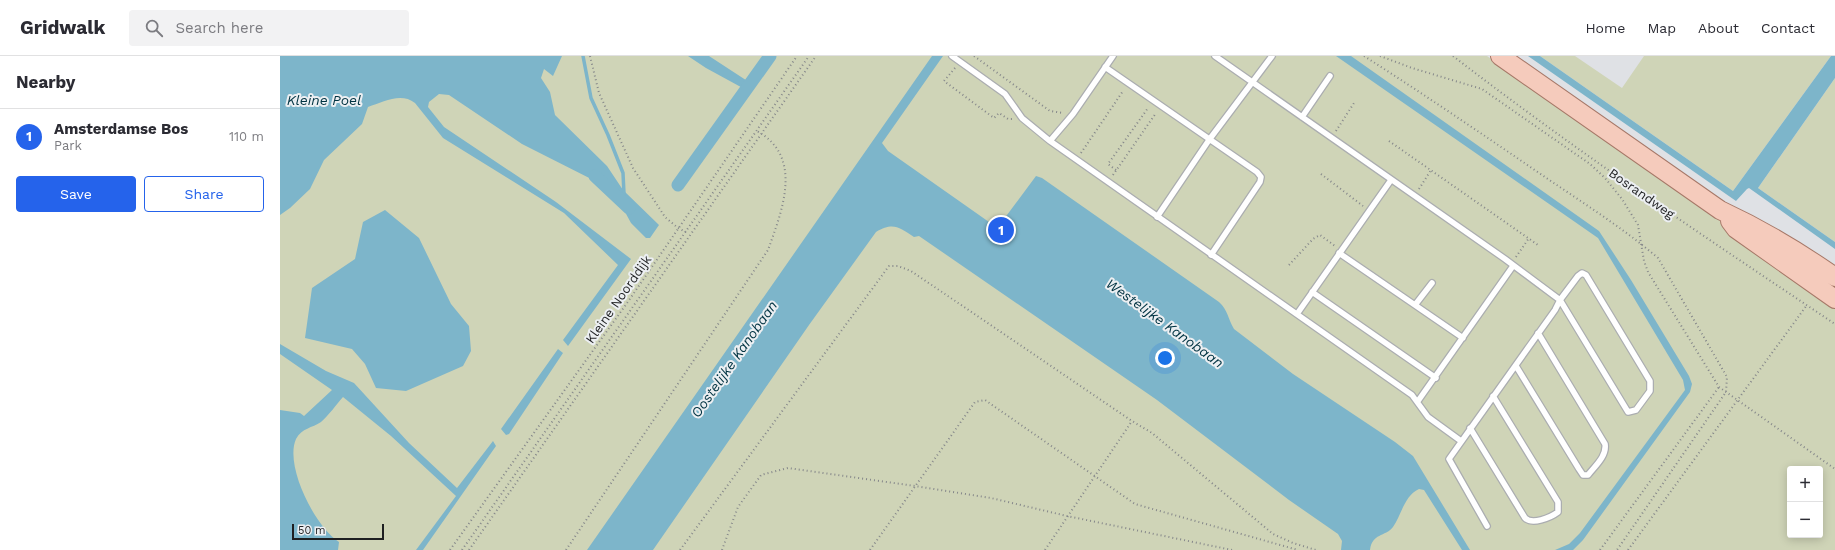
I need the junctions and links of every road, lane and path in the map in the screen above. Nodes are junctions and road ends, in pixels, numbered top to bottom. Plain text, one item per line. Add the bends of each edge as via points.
1 (590, 56) edge
2 (798, 56) edge
3 (809, 56) edge
4 (816, 56) edge
5 (952, 56) edge
6 (974, 56) edge
7 (1113, 56) edge
8 (1215, 56) edge
9 (1272, 56) edge
10 (1380, 56) edge
11 (1453, 56) edge
12 (1500, 56) edge
13 (960, 62) junction
14 (1106, 67) junction
15 (1330, 76) dead end
16 (1252, 82) junction
17 (1128, 83) junction
18 (1153, 101) junction
19 (1354, 103) dead end
20 (1161, 106) junction
21 (1073, 114) junction
22 (1302, 117) junction
23 (1022, 118) junction
24 (757, 131) junction
25 (762, 134) junction
26 (1331, 138) junction
27 (1209, 140) junction
28 (1050, 141) junction
29 (1389, 141) dead end
30 (1076, 161) junction
31 (1116, 170) junction
32 (1431, 170) junction
33 (1321, 174) dead end
34 (1391, 180) junction
35 (1108, 182) junction
36 (1414, 195) junction
37 (1369, 210) junction
38 (1720, 210) junction
39 (1156, 216) junction
40 (678, 228) junction
41 (686, 232) junction
42 (1529, 238) junction
43 (1538, 244) dead end
44 (1340, 252) junction
45 (1211, 255) junction
46 (1289, 265) dead end
47 (1513, 266) junction
48 (1835, 277) edge
49 (1432, 283) dead end
50 (1312, 292) junction
51 (1835, 299) edge
52 (1560, 300) junction
53 (1415, 305) junction
54 (1807, 306) junction
55 (1297, 314) junction
56 (1835, 324) edge
57 (1538, 333) junction
58 (1463, 338) junction
59 (1516, 366) junction
60 (1436, 378) junction
61 (1719, 387) junction
62 (1493, 396) junction
63 (1418, 401) junction
64 (1737, 401) junction
65 (1132, 422) junction
66 (1470, 428) junction
67 (1461, 442) junction
68 (1835, 469) edge
69 (1095, 475) junction
70 (915, 486) junction
71 (1067, 516) junction
72 (1488, 526) dead end
73 (1293, 543) junction
74 (1290, 547) junction
75 (450, 550) edge
76 (462, 550) edge
77 (469, 550) edge
78 (566, 550) edge
79 (680, 550) edge
80 (722, 550) edge
81 (870, 550) edge
82 (1045, 550) edge
83 (1232, 550) edge
84 (1298, 550) edge
85 (1316, 550) edge
86 (1600, 550) edge
87 (1628, 550) edge

1 - 40 path via 599,93 633,168 665,217
2 - 40 path, Kleine Noorddijk
3 - 24 path
4 - 25 path
5 - 13 lane
6 - 21 path via 1050,111
7 - 14 lane
8 - 16 lane
9 - 16 lane
10 - 61 path via 1482,89 1565,146 1605,178 1638,225 1648,272
11 - 54 path, Bosrandweg via 1508,98
12 - 38 main road
13 - 23 lane via 1005,94
13 - 23 path via 944,81 994,118 999,113 1008,119
14 - 17 lane
14 - 21 lane
15 - 22 lane
16 - 22 lane
16 - 27 lane
17 - 18 lane
17 - 30 path
18 - 20 lane
18 - 31 path via 1108,164
19 - 26 path
20 - 27 lane
20 - 31 path
21 - 28 lane
22 - 26 lane
23 - 28 lane
24 - 25 path
24 - 41 path
25 - 77 path
25 - 78 path via 775,147 785,168 786,188 768,250
26 - 34 lane
27 - 39 lane
27 - 45 lane via 1261,177
28 - 30 lane
29 - 32 path
30 - 35 lane
31 - 35 path
32 - 36 path
32 - 42 path
33 - 37 path
34 - 36 lane
34 - 37 lane
35 - 39 lane
36 - 47 lane
37 - 44 lane
38 - 48 main road via 1757,227
38 - 51 main road via 1736,229
39 - 45 lane
40 - 41 path
40 - 75 path, Kleine Noorddijk
41 - 76 path
42 - 43 path
42 - 47 path via 1514,259
44 - 46 path via 1320,235 1313,238
44 - 50 lane
44 - 53 lane
45 - 55 lane
47 - 52 lane
47 - 58 lane
49 - 53 lane
50 - 55 lane
50 - 60 lane
52 - 52 lane via 1626,409 1631,412 1636,410 1650,391 1650,381 1586,275 1582,273 1578,276
52 - 57 lane via 1556,310
53 - 58 lane
54 - 56 path, Bosrandweg
54 - 64 path
55 - 63 lane
57 - 59 lane
57 - 59 lane via 1605,444 1604,455 1588,475 1583,475 1579,469
58 - 60 lane
59 - 62 lane
60 - 63 lane
61 - 64 path
61 - 86 path
62 - 66 lane
62 - 66 lane via 1558,502 1558,512 1534,522 1524,518
63 - 67 lane via 1428,417
64 - 68 path
64 - 87 path
65 - 69 path
65 - 73 path via 1152,433 1273,534
65 - 79 path via 911,271 889,266
66 - 67 lane
67 - 72 lane via 1448,459
69 - 70 path via 985,400 975,402
69 - 71 path
69 - 74 path via 1136,504
70 - 71 path via 991,498
70 - 80 path via 788,468 761,475 738,506
70 - 81 path
71 - 82 path
71 - 83 path
73 - 74 path
73 - 85 path
74 - 84 path

